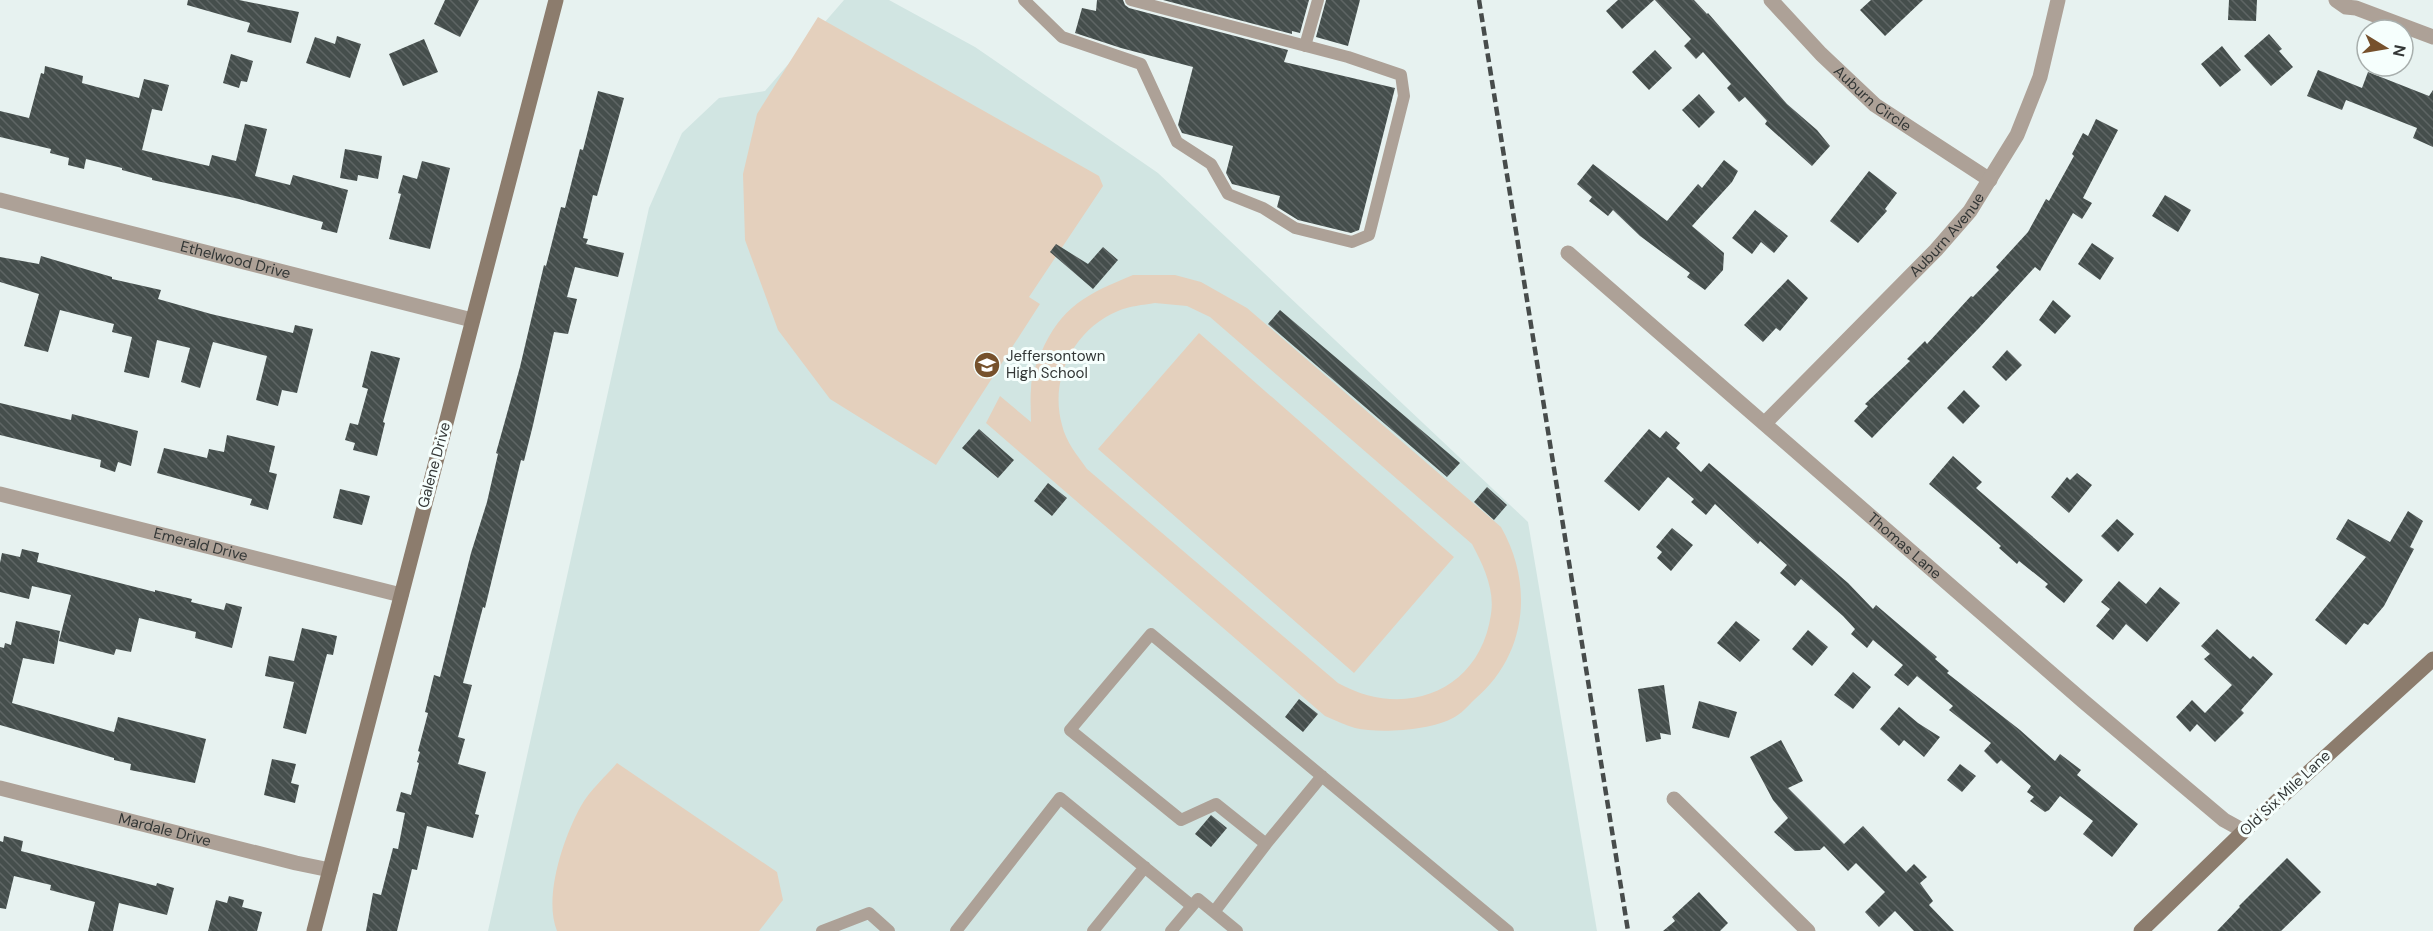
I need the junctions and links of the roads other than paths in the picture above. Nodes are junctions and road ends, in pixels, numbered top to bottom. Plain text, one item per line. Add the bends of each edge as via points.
1 (556, 0) edge
2 (1024, 0) edge
3 (1131, 0) edge
4 (1318, 0) edge
5 (1771, 0) edge
6 (2058, 0) edge
7 (2336, 0) edge
8 (2433, 37) edge
9 (1305, 46) junction
10 (1990, 180) junction
11 (0, 200) edge
12 (1568, 253) dead end
13 (472, 320) junction
14 (1765, 423) junction
15 (0, 494) edge
16 (401, 595) junction
17 (2433, 659) edge
18 (1322, 776) junction
19 (0, 788) edge
20 (1674, 799) dead end
21 (2244, 831) junction
22 (1266, 844) junction
23 (1144, 867) junction
24 (330, 870) junction
25 (1192, 906) junction
26 (1214, 912) junction
27 (314, 931) edge
28 (822, 931) edge
29 (889, 931) edge
30 (956, 931) edge
31 (1093, 931) edge
32 (1171, 931) edge
33 (1237, 931) edge
34 (1508, 931) edge
35 (1808, 931) edge
36 (2141, 931) edge

1 - 13 street, Galene Drive
2 - 9 lane via 1062,38 1140,64 1177,142 1211,164 1228,194 1263,208 1295,228 1352,242 1369,235 1404,96 1401,75
3 - 9 lane
4 - 9 lane
5 - 10 street, Auburn Circle via 1875,105
6 - 10 street, Auburn Avenue via 2040,77 2017,135
7 - 8 street
10 - 14 street, Auburn Avenue via 1970,211 1935,250
11 - 13 street, Ethelwood Drive
12 - 14 street, Thomas Lane
13 - 16 street, Galene Drive
14 - 21 street, Thomas Lane via 2083,701 2224,820
15 - 16 street, Emerald Drive
16 - 24 street, Galene Drive
17 - 21 street, Old Six Mile Lane
18 - 22 lane
18 - 22 lane via 1151,634 1070,730 1181,820 1216,804
18 - 34 lane
19 - 24 street, Mardale Drive
20 - 35 street
21 - 36 street, Old Six Mile Lane
22 - 26 lane
23 - 25 lane
23 - 30 lane via 1060,798
23 - 31 lane
24 - 27 street, Galene Drive
25 - 26 lane via 1198,899
25 - 32 lane
26 - 33 lane
28 - 29 lane via 869,913

